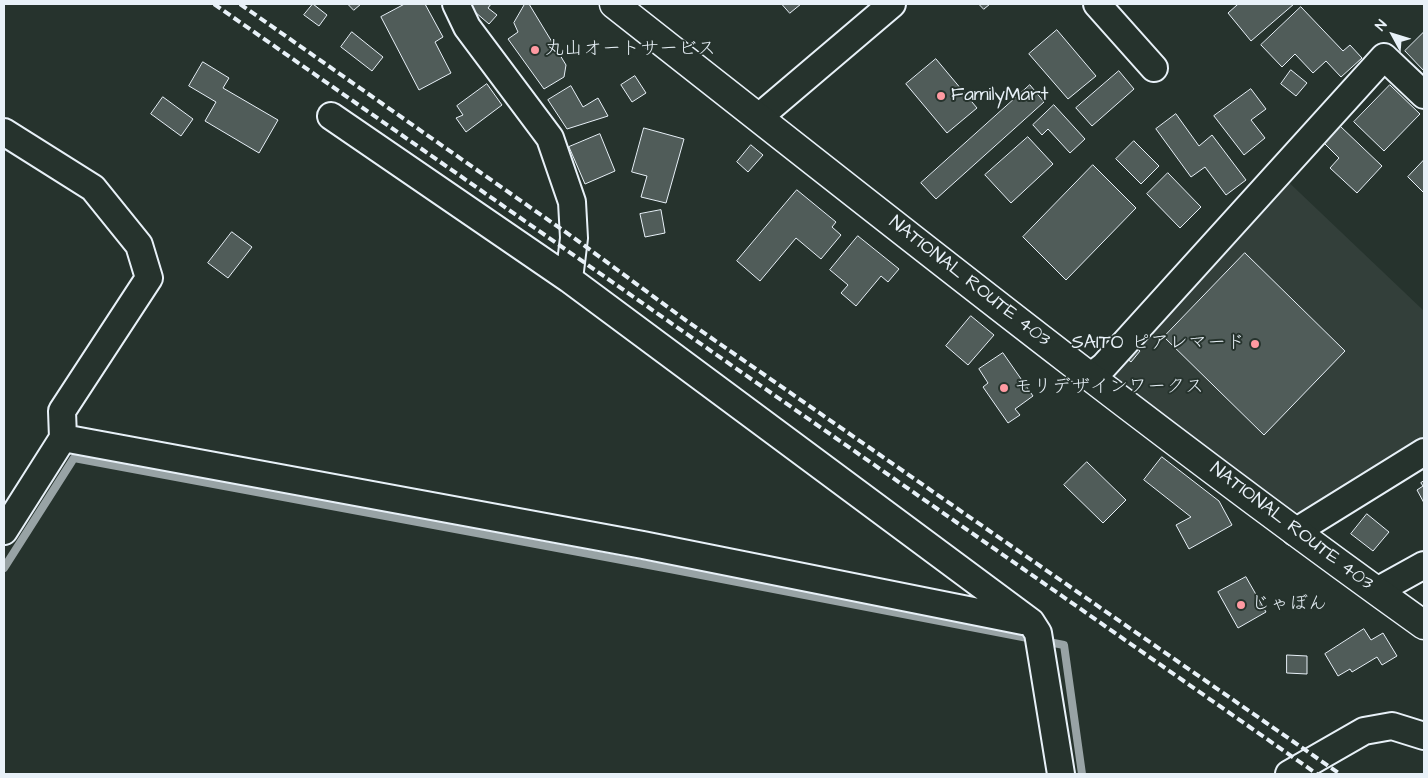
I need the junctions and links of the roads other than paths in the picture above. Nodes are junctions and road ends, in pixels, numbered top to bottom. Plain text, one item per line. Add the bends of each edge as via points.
1 (456, 4) edge
2 (614, 4) edge
3 (892, 4) edge
4 (1097, 4) edge
5 (1154, 68) dead end
6 (1424, 95) edge
7 (331, 116) dead end
8 (759, 117) junction
9 (4, 132) edge
10 (569, 279) junction
11 (1090, 377) junction
12 (63, 438) junction
13 (1424, 452) edge
14 (4, 531) edge
15 (1295, 532) junction
16 (1424, 565) edge
17 (1377, 591) junction
18 (1031, 622) junction
19 (1424, 625) edge
20 (1424, 736) edge
21 (1061, 774) edge
22 (1289, 774) edge

1 - 10 street via 467,27 550,138 572,202 574,238
2 - 8 highway, NATIONAL ROUTE 403
3 - 8 street
4 - 5 street
6 - 11 street via 1384,56 1104,366
7 - 10 street
8 - 11 highway, NATIONAL ROUTE 403
9 - 12 street via 93,188 139,246 149,278 62,411
10 - 18 street
11 - 15 highway, NATIONAL ROUTE 403
12 - 14 street
12 - 18 street via 643,545
13 - 15 street
15 - 17 highway, NATIONAL ROUTE 403
16 - 17 street
17 - 19 highway, NATIONAL ROUTE 403
18 - 21 street via 1038,633
20 - 22 street via 1392,726 1364,731

